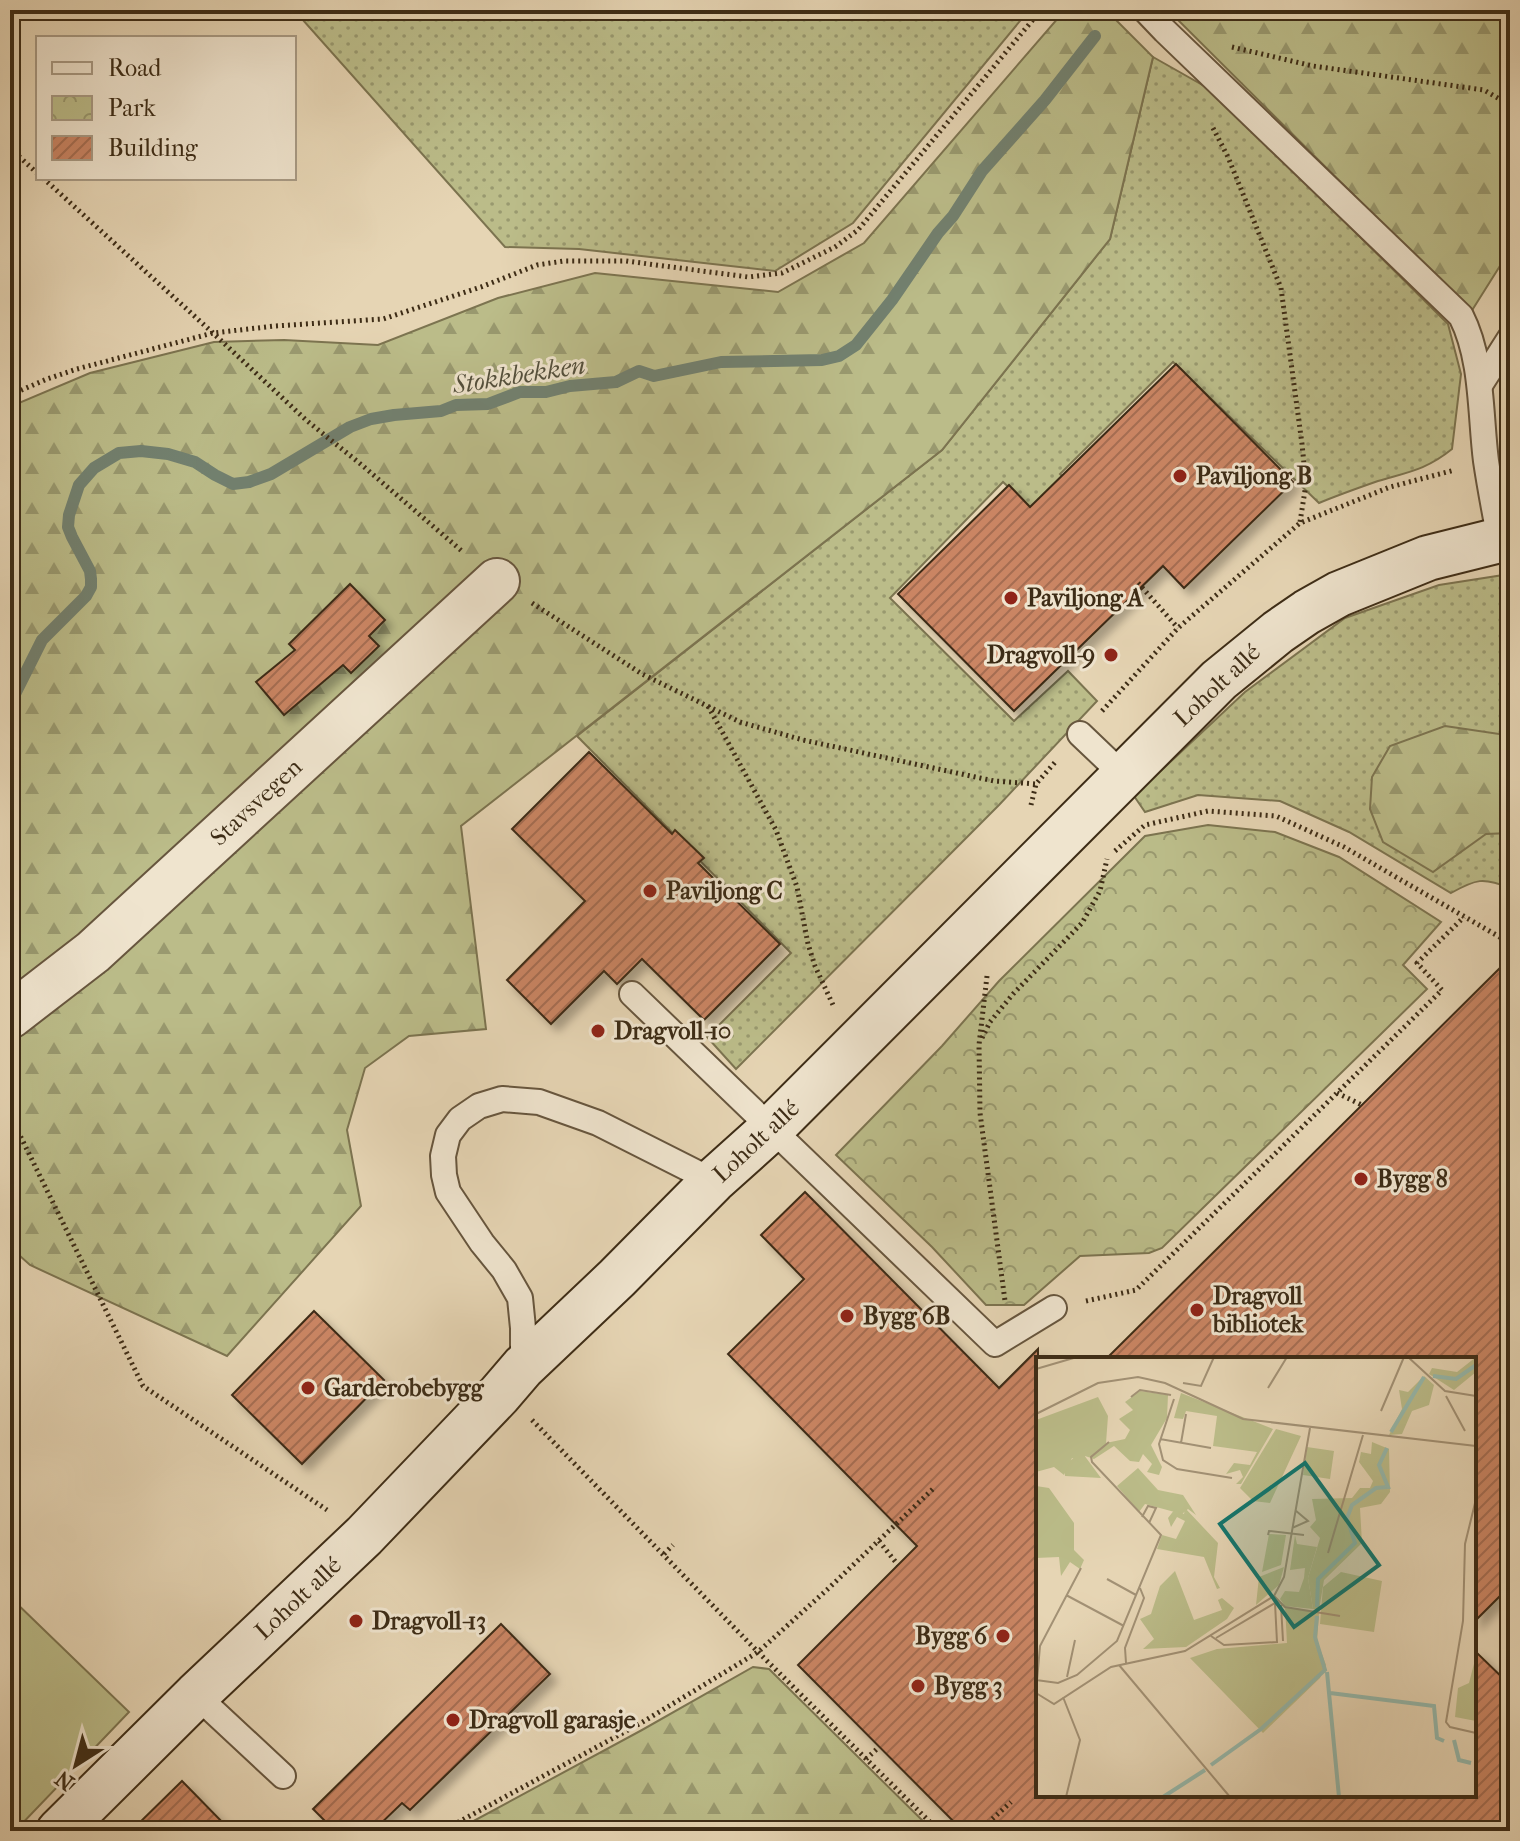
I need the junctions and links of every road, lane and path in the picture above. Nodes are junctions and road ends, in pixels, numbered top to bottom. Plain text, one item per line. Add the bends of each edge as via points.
1 (1041, 10) edge
2 (1145, 10) edge
3 (1165, 31) junction
4 (1510, 105) edge
5 (1207, 115) dead end
6 (10, 148) edge
7 (36, 172) edge
8 (45, 180) edge
9 (213, 333) junction
10 (1510, 338) edge
11 (1480, 385) junction
12 (10, 395) edge
13 (1486, 461) junction
14 (1300, 523) junction
15 (1505, 540) edge
16 (497, 581) junction
17 (1138, 583) dead end
18 (1178, 628) junction
19 (708, 705) junction
20 (1080, 734) junction
21 (1123, 775) junction
22 (1107, 859) junction
23 (1096, 869) dead end
24 (1464, 917) junction
25 (1510, 943) edge
26 (977, 987) dead end
27 (632, 994) dead end
28 (833, 1007) dead end
29 (10, 1016) edge
30 (979, 1045) junction
31 (1337, 1093) junction
32 (1362, 1105) dead end
33 (10, 1115) edge
34 (772, 1128) junction
35 (713, 1181) junction
36 (1054, 1308) joint
37 (1005, 1338) junction
38 (511, 1381) junction
39 (935, 1487) dead end
40 (364, 1536) junction
41 (879, 1541) junction
42 (673, 1545) dead end
43 (664, 1554) junction
44 (898, 1565) dead end
45 (758, 1652) junction
46 (196, 1695) junction
47 (879, 1747) dead end
48 (866, 1759) junction
49 (283, 1776) dead end
50 (1011, 1802) dead end
51 (91, 1814) edge
52 (59, 1831) edge
53 (442, 1831) edge
54 (939, 1831) edge
55 (979, 1831) edge

1 - 9 path via 858,230 782,273 748,277 626,261 564,261 537,265 383,319
2 - 3 lane
3 - 4 path via 1313,66 1484,90
3 - 11 lane via 1461,316
5 - 14 path via 1281,288 1305,471
6 - 7 path
8 - 9 path
9 - 12 path via 77,369
9 - 16 path via 306,420
10 - 11 lane
11 - 13 lane
13 - 14 path via 1390,487
13 - 15 lane
14 - 18 path
15 - 21 street, Loholt allé via 1428,558 1307,612 1245,656
16 - 19 path via 642,674
16 - 29 street, Stavsvegen via 93,952
17 - 18 path
18 - 20 path
19 - 20 path via 740,722 803,740 994,781 1036,784
19 - 28 path via 776,830 797,887 815,966
20 - 21 lane
21 - 34 street, Loholt allé
22 - 23 path
22 - 24 path via 1145,825 1208,811 1276,816 1344,847
22 - 30 path via 1100,891 1082,923 1013,994
24 - 25 path
24 - 31 path via 1417,963 1442,990
26 - 30 path via 987,976
27 - 34 lane
30 - 37 path via 980,1113 1005,1290
31 - 32 path
31 - 36 path via 1136,1290
33 - 40 path via 143,1386
34 - 35 street, Loholt allé
34 - 37 lane via 995,1344
35 - 38 street, Loholt allé
35 - 38 lane via 598,1123 539,1102 502,1099 460,1119 448,1135 443,1156 446,1184 520,1298 523,1328
36 - 37 lane
38 - 40 street, Loholt allé
38 - 43 path via 531,1419
39 - 41 path
40 - 46 street, Loholt allé
41 - 44 path
41 - 45 path
42 - 43 path
43 - 45 path
45 - 48 path
45 - 53 path via 641,1723
46 - 49 lane
46 - 51 street, Loholt allé
47 - 48 path
48 - 54 path
50 - 55 path
51 - 52 street, Loholt allé

